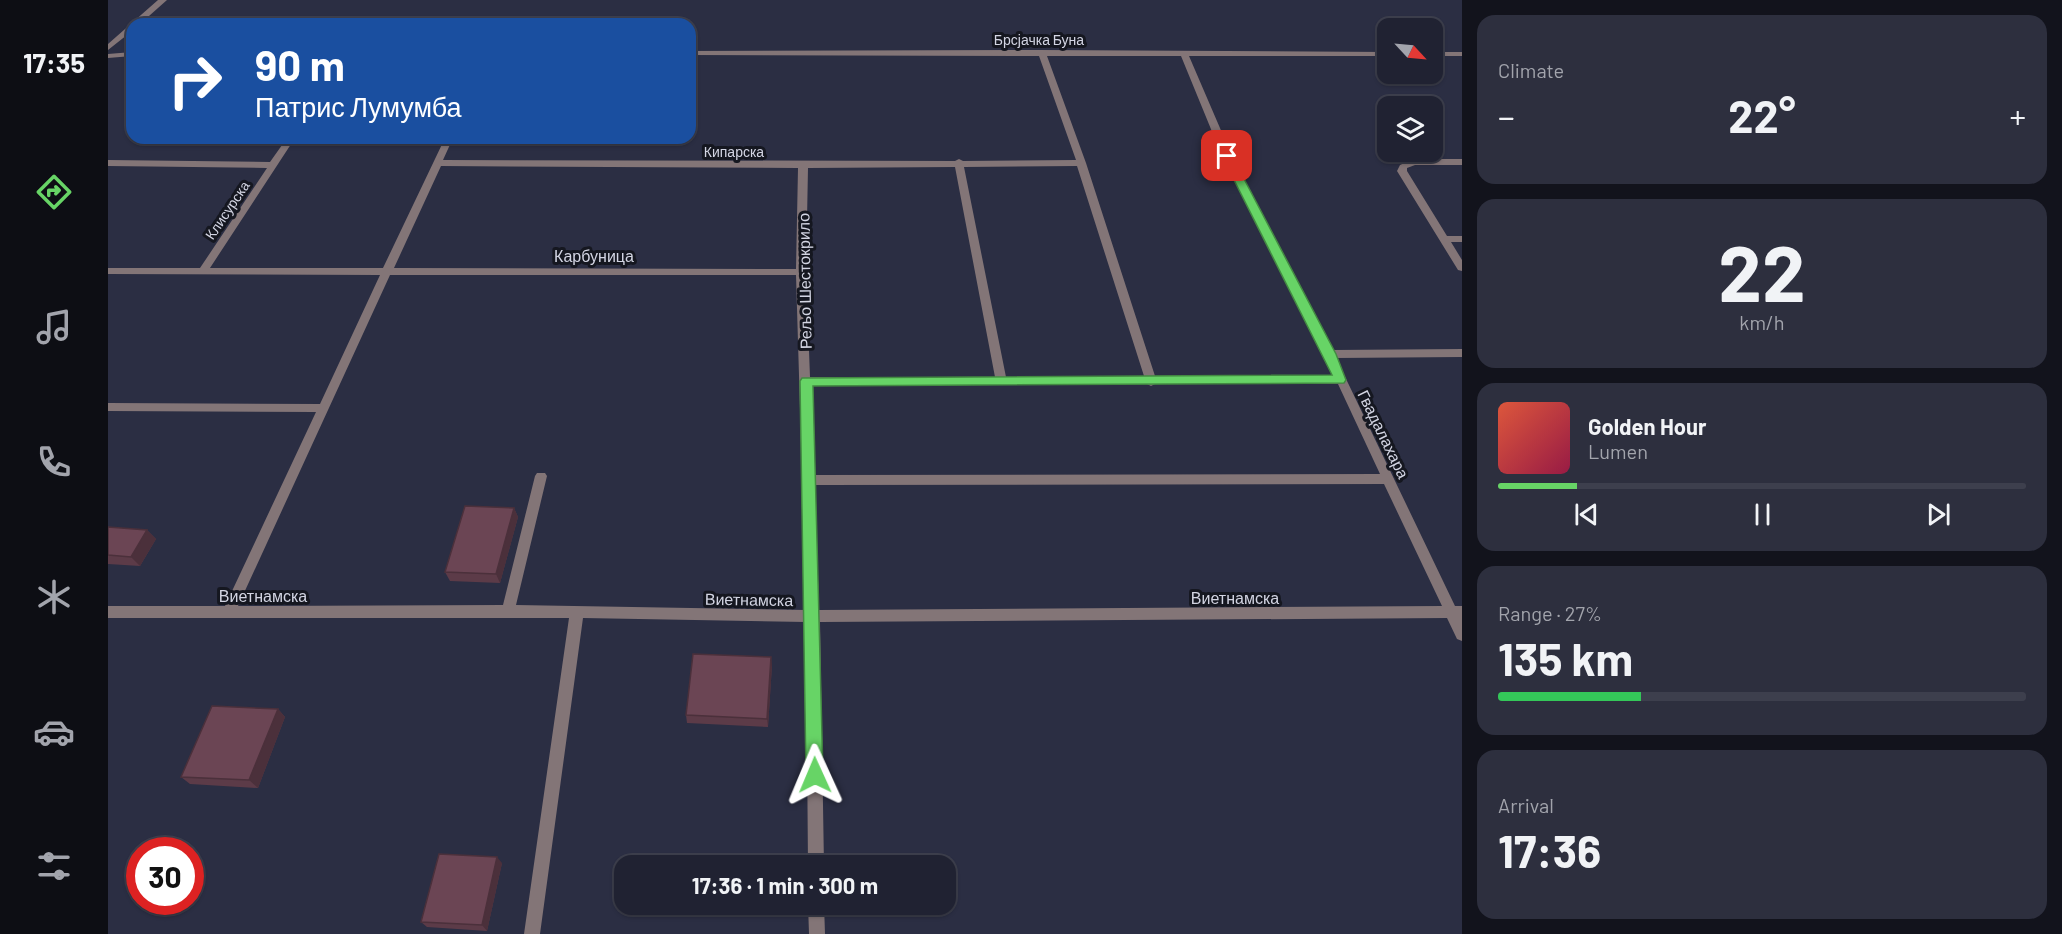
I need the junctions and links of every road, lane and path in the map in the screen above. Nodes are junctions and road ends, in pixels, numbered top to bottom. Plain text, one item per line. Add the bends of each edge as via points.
1 (164, 0) edge
2 (143, 18) edge
3 (126, 33) edge
4 (108, 48) edge
5 (1042, 52) junction
6 (696, 53) edge
7 (1184, 53) junction
8 (126, 54) edge
9 (1377, 54) edge
10 (1443, 54) edge
11 (1462, 54) edge
12 (108, 56) edge
13 (287, 144) edge
14 (446, 144) edge
15 (959, 162) junction
16 (1462, 162) edge
17 (108, 163) edge
18 (436, 163) junction
19 (1081, 163) junction
20 (273, 165) junction
21 (803, 165) junction
22 (1445, 239) junction
23 (1462, 240) edge
24 (1462, 268) edge
25 (108, 271) edge
26 (203, 271) junction
27 (387, 272) junction
28 (801, 272) junction
29 (1462, 353) edge
30 (1329, 354) junction
31 (1340, 380) junction
32 (806, 381) junction
33 (1001, 381) junction
34 (1151, 382) junction
35 (108, 407) edge
36 (323, 408) junction
37 (541, 476) dead end
38 (1387, 479) junction
39 (809, 480) junction
40 (229, 611) junction
41 (108, 612) edge
42 (508, 612) junction
43 (577, 612) junction
44 (1456, 612) edge
45 (813, 616) junction
46 (1462, 635) edge
47 (816, 855) edge
48 (816, 915) edge
49 (532, 934) edge
50 (817, 934) edge

1 - 2 street
3 - 4 street
5 - 6 street, Брсјачка Буна
5 - 7 street, Брсјачка Буна
5 - 19 street
7 - 9 street, Брсјачка Буна
7 - 30 street, Гвадалахара via 1227,156
8 - 12 street
10 - 11 street
13 - 20 street, Клисурска
14 - 18 street
15 - 19 street, Кипарска
15 - 21 street, Кипарска
15 - 33 street
16 - 22 street via 1414,162 1403,167 1404,175
17 - 20 street, Клисурска
18 - 21 street, Кипарска
18 - 27 street
19 - 34 street
20 - 26 street, Клисурска
21 - 28 street, Рељо Шестокрило
22 - 23 street
22 - 24 street
25 - 26 street, Карбуница
26 - 27 street, Карбуница
27 - 28 street, Карбуница
27 - 36 street
28 - 32 street, Рељо Шестокрило
29 - 30 street
30 - 31 street, Гвадалахара
31 - 34 street
31 - 38 street, Гвадалахара
32 - 33 street
32 - 39 street, Рељо Шестокрило
33 - 34 street
35 - 36 street
36 - 40 street
37 - 42 street
38 - 39 street
38 - 44 street, Гвадалахара
39 - 45 street, Рељо Шестокрило
40 - 41 street, Виетнамска
40 - 42 street, Виетнамска
42 - 43 street, Виетнамска
43 - 45 street, Виетнамска
43 - 49 street
44 - 45 street, Виетнамска
44 - 46 street, Гвадалахара
45 - 47 street, Рељо Шестокрило
48 - 50 street

